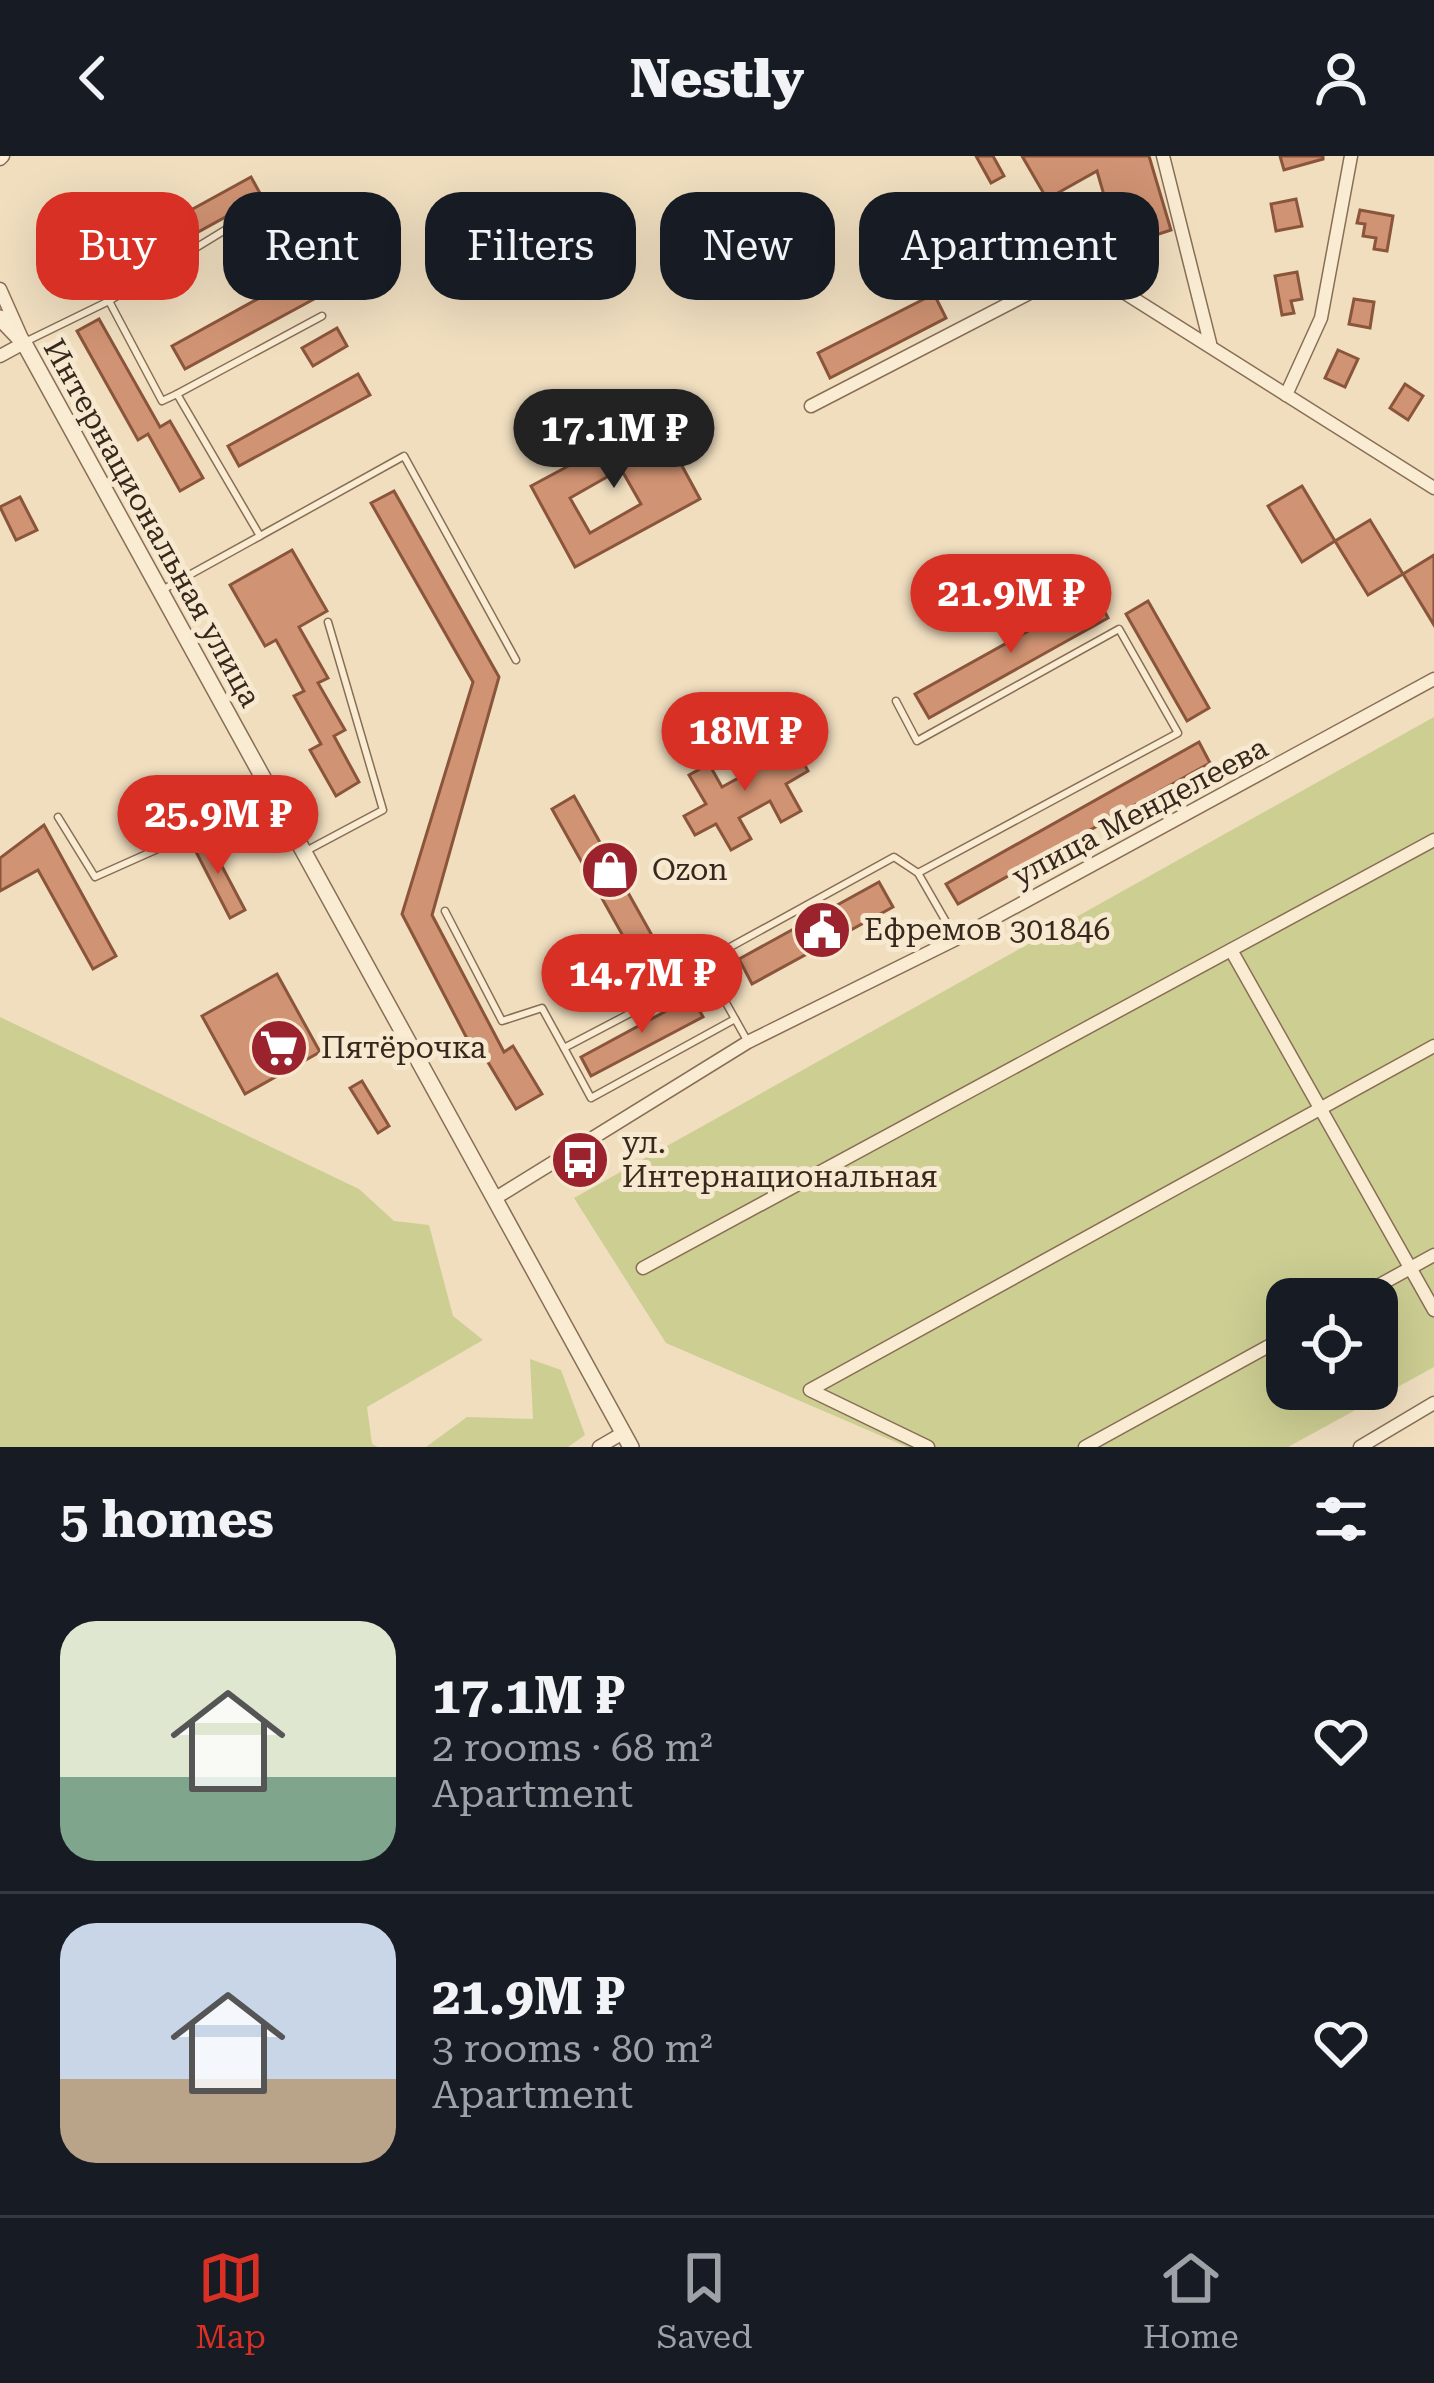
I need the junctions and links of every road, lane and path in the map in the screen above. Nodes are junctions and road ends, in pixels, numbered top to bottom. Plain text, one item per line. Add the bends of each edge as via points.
1 (1163, 156) edge
2 (1351, 156) edge
3 (223, 231) edge
4 (0, 289) edge
5 (109, 301) junction
6 (322, 316) dead end
7 (0, 318) edge
8 (24, 343) junction
9 (1210, 344) junction
10 (0, 356) edge
11 (177, 394) junction
12 (1286, 395) junction
13 (811, 406) dead end
14 (1434, 488) edge
15 (260, 536) junction
16 (158, 592) junction
17 (328, 622) dead end
18 (516, 660) dead end
19 (1434, 679) edge
20 (896, 700) dead end
21 (272, 798) junction
22 (58, 817) dead end
23 (1434, 840) edge
24 (302, 853) junction
25 (918, 873) junction
26 (445, 911) dead end
27 (956, 939) junction
28 (1232, 950) junction
29 (709, 973) junction
30 (735, 1019) junction
31 (748, 1042) junction
32 (1434, 1046) edge
33 (564, 1048) junction
34 (1322, 1108) junction
35 (494, 1198) junction
36 (1434, 1255) edge
37 (643, 1268) dead end
38 (1411, 1268) junction
39 (1393, 1278) edge
40 (1434, 1310) edge
41 (1266, 1348) edge
42 (1434, 1403) edge
43 (627, 1440) edge
44 (599, 1447) edge
45 (928, 1447) edge
46 (1085, 1447) edge
47 (1360, 1447) edge

1 - 9 street
2 - 12 street via 1321,318
3 - 5 lane
4 - 8 street
5 - 8 lane
5 - 11 lane via 162,401
6 - 11 lane
7 - 8 street, Интернациональная улица
8 - 10 street
8 - 16 street, Интернациональная улица
9 - 12 street
9 - 13 street via 1082,266
11 - 15 lane
12 - 14 street
15 - 16 lane
15 - 18 lane via 404,456
16 - 21 street, Интернациональная улица
17 - 24 lane via 383,811
19 - 27 street, улица Менделеева
20 - 25 lane via 917,741 1119,629 1178,733
21 - 22 lane via 95,877
21 - 24 street, Интернациональная улица
23 - 28 street
24 - 35 street, Интернациональная улица
25 - 27 lane
25 - 29 lane via 894,857 703,962
26 - 33 lane via 502,1022 542,1008
27 - 31 street, улица Менделеева
28 - 34 street
28 - 37 street
29 - 30 lane
29 - 33 lane
30 - 31 lane
30 - 33 lane via 591,1098
31 - 35 street, улица Менделеева
32 - 34 street
34 - 38 street
34 - 45 street via 810,1390
35 - 43 street, Интернациональная улица
36 - 38 street
38 - 39 street
38 - 40 street
41 - 46 street
42 - 47 street
43 - 44 street

